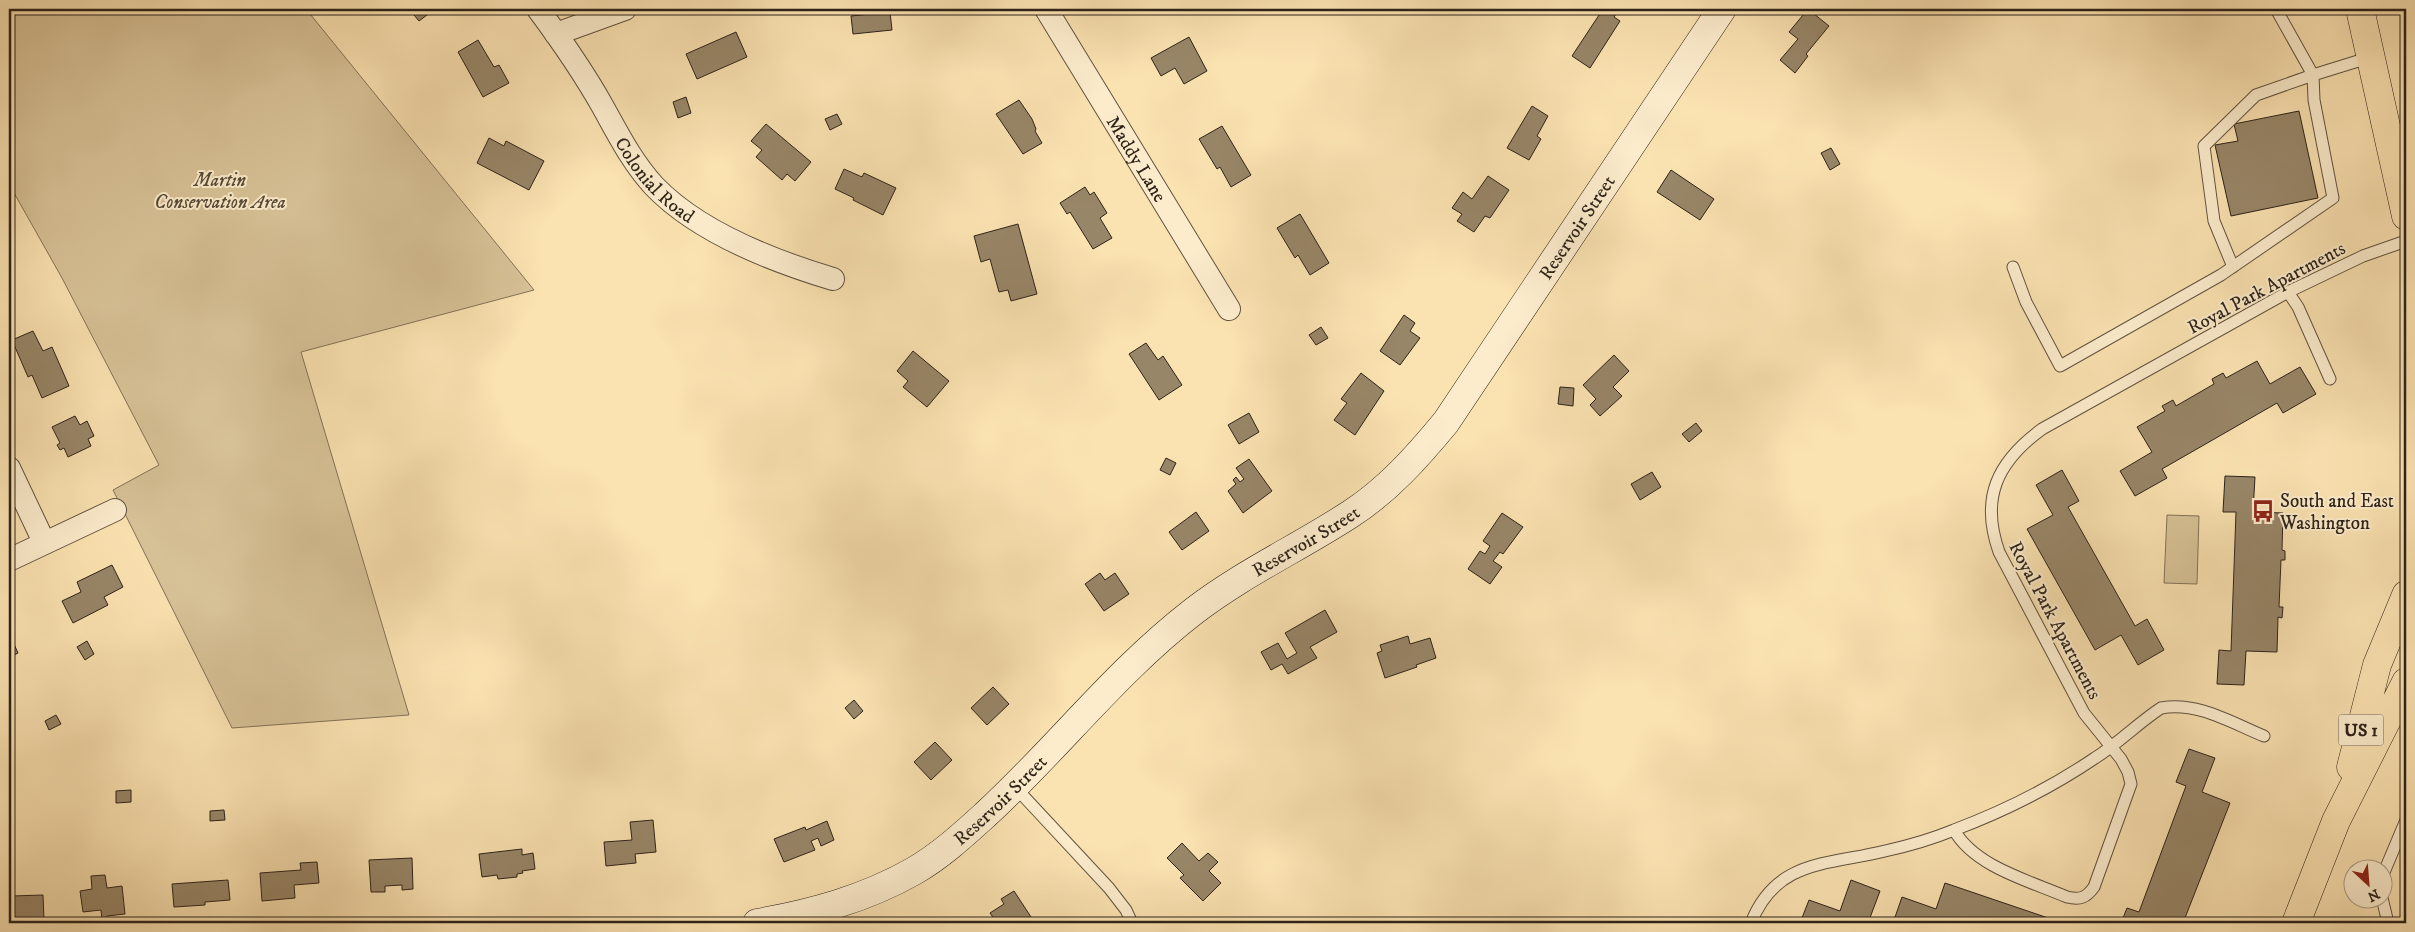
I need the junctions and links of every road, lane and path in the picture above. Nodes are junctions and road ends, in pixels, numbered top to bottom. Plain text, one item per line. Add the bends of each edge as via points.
1 (538, 9) edge
2 (625, 9) edge
3 (1046, 9) edge
4 (1722, 9) edge
5 (2276, 9) edge
6 (2360, 9) edge
7 (556, 34) junction
8 (2371, 57) junction
9 (2313, 75) junction
10 (2406, 216) edge
11 (2406, 241) edge
12 (2013, 267) dead end
13 (2233, 267) junction
14 (833, 279) dead end
15 (2288, 292) junction
16 (1229, 309) dead end
17 (2330, 379) dead end
18 (9, 468) edge
19 (115, 510) dead end
20 (44, 542) junction
21 (9, 560) edge
22 (2406, 595) edge
23 (2403, 693) edge
24 (2264, 736) dead end
25 (2111, 746) junction
26 (1015, 787) junction
27 (2406, 820) edge
28 (2336, 821) junction
29 (1954, 830) junction
30 (2389, 860) edge
31 (2385, 910) edge
32 (758, 923) edge
33 (1132, 923) edge
34 (1751, 923) edge
35 (2296, 923) edge
36 (2388, 923) edge

1 - 7 street, Colonial Road
2 - 7 street
3 - 16 street, Maddy Lane
4 - 26 street, Reservoir Street via 1504,338 1426,446 1379,493 1351,514 1240,580 1155,641
5 - 9 lane
6 - 8 main road
7 - 14 street, Colonial Road via 602,105 621,142 654,186 696,221 784,265
8 - 9 lane
8 - 10 main road via 2394,142
9 - 13 lane via 2314,100 2333,198
9 - 13 lane via 2256,95 2204,146 2214,221
11 - 15 lane, Royal Park Apartments via 2363,256
12 - 13 lane via 2026,302 2060,366
15 - 17 lane
15 - 25 lane, Royal Park Apartments via 2042,429 2013,455 1994,488 1990,518 1998,552 2084,713
18 - 20 street
19 - 20 street
20 - 21 street
22 - 28 main road, US 1 via 2377,665
23 - 28 main road, US 1
24 - 25 lane via 2206,712 2174,706 2150,715
25 - 29 lane via 2065,776 2001,810
25 - 29 lane, Royal Park Apartments via 2128,772 2131,784 2088,896 2078,900 2067,897 1984,861 1961,843
26 - 32 street, Reservoir Street via 953,844 896,881 830,907
26 - 33 lane via 1109,888
27 - 30 lane
28 - 35 main road, US 1
29 - 34 lane via 1885,851 1795,871 1767,893
31 - 36 lane

